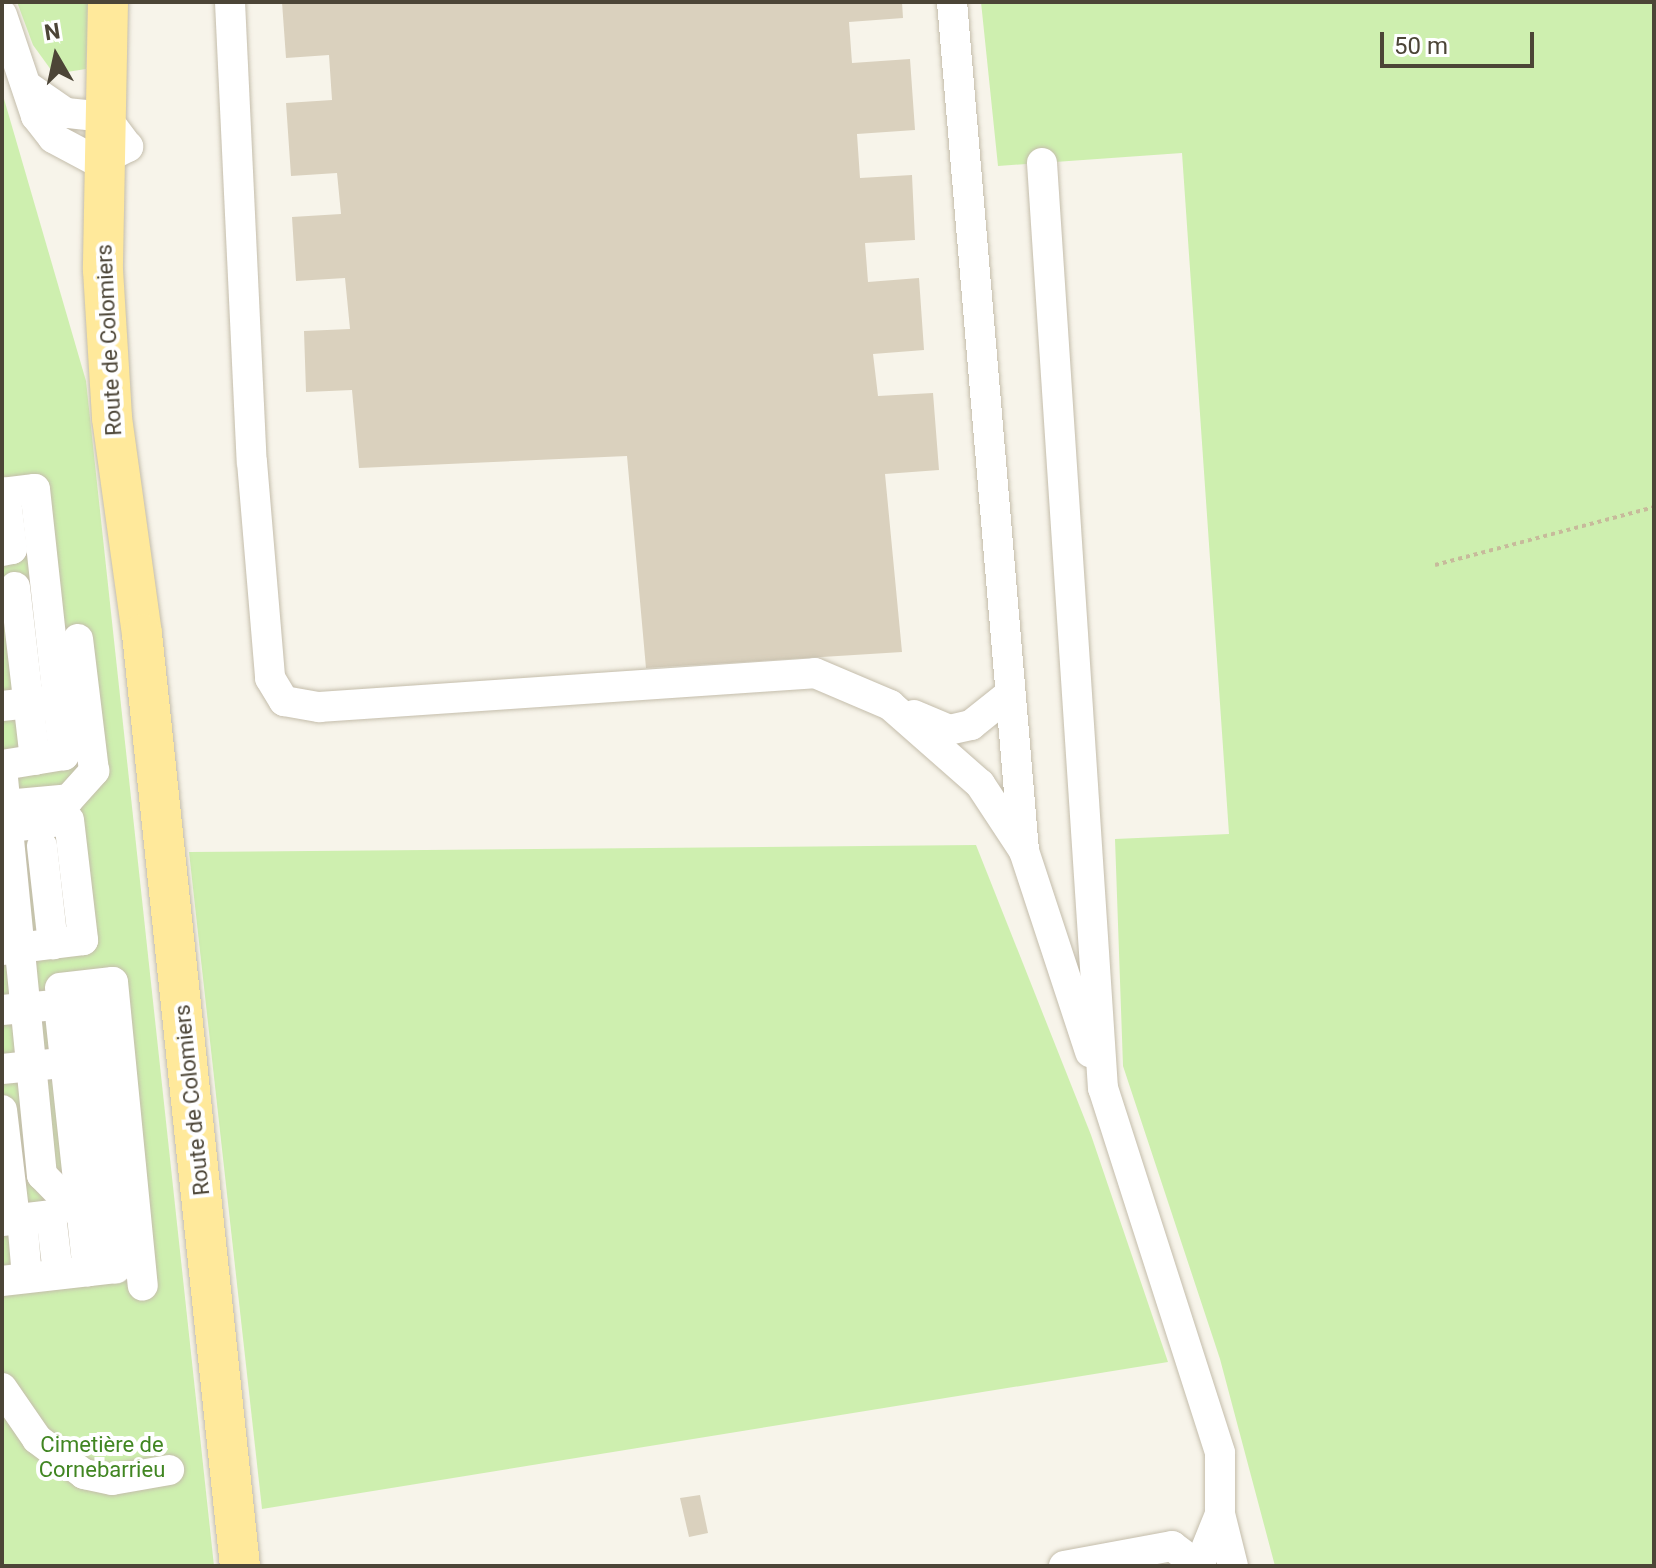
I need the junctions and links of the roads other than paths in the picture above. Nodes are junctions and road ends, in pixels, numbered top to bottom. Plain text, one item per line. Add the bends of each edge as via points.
1 (108, 2) edge
2 (129, 2) edge
3 (230, 2) edge
4 (952, 2) edge
5 (2, 15) edge
6 (27, 86) junction
7 (111, 143) junction
8 (1042, 163) dead end
9 (4, 493) edge
10 (2, 551) edge
11 (45, 584) junction
12 (9, 588) edge
13 (78, 639) dead end
14 (1006, 697) junction
15 (29, 703) edge
16 (890, 705) junction
17 (2, 767) edge
18 (8, 848) edge
19 (1024, 851) junction
20 (61, 883) junction
21 (12, 949) edge
22 (18, 1003) edge
23 (79, 1061) junction
24 (2, 1069) edge
25 (33, 1076) junction
26 (1103, 1088) junction
27 (2, 1110) edge
28 (44, 1209) edge
29 (88, 1271) junction
30 (58, 1274) junction
31 (14, 1280) edge
32 (143, 1286) dead end
33 (2, 1388) edge
34 (169, 1470) dead end
35 (1220, 1514) junction
36 (240, 1566) edge
37 (1064, 1566) edge
38 (1199, 1566) edge
39 (1233, 1566) edge

1 - 7 main road
2 - 7 main road
3 - 16 street via 252,462 270,678 284,701 319,707 815,673
4 - 14 street
5 - 6 street
6 - 7 street
6 - 7 street via 53,138
7 - 36 main road, Route de Colomiers via 112,418 142,634
8 - 26 street
9 - 10 street via 12,549
9 - 11 street via 35,489
11 - 12 street
11 - 15 street
12 - 15 street
13 - 18 street via 94,771 69,799
14 - 16 street via 971,725 949,730
14 - 19 street
15 - 17 street via 64,755
16 - 19 street via 980,784
17 - 18 street
18 - 20 street
18 - 20 street via 57,844
18 - 21 street
19 - 26 street
20 - 21 street via 53,944
21 - 22 street
22 - 23 street via 59,1005
22 - 25 street
22 - 32 street via 113,982
23 - 25 street
23 - 28 street
23 - 29 street via 116,1268
24 - 25 street
25 - 27 street via 18,1088 14,1105
25 - 28 street
26 - 35 street via 1220,1453
27 - 28 street
28 - 29 street
28 - 30 street
28 - 31 street
29 - 30 street
30 - 31 street
33 - 34 street via 37,1439 84,1474 112,1480
35 - 38 street
35 - 39 street
37 - 38 street via 1172,1546

